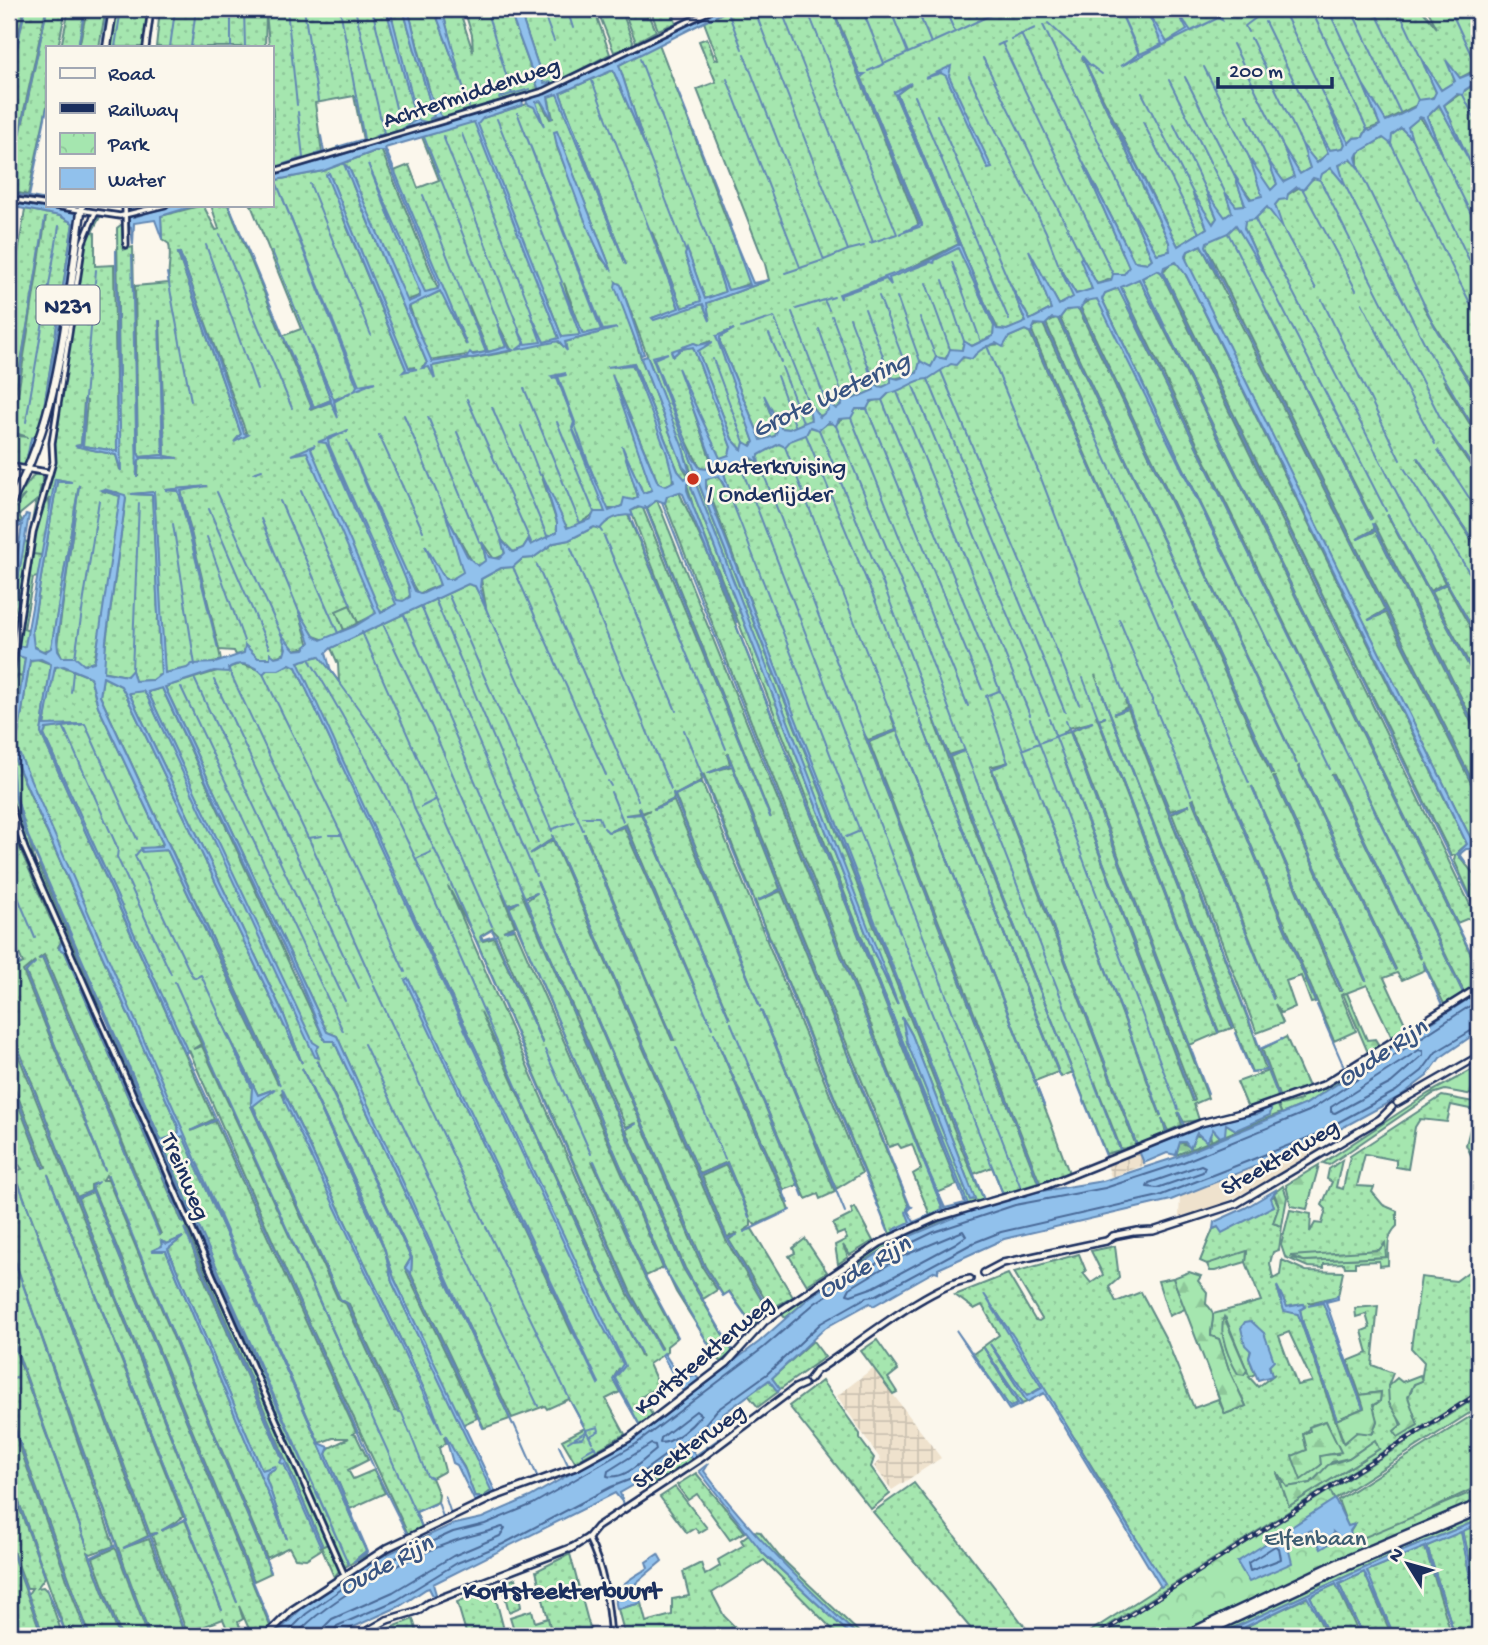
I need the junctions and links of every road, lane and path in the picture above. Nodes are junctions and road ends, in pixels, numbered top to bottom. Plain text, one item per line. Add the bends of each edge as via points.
1 (113, 9) edge
2 (151, 9) edge
3 (714, 9) edge
4 (107, 46) edge
5 (146, 46) edge
6 (273, 171) edge
7 (9, 199) edge
8 (46, 204) edge
9 (125, 206) edge
10 (162, 206) edge
11 (82, 208) edge
12 (95, 213) junction
13 (127, 216) junction
14 (126, 246) dead end
15 (9, 466) edge
16 (32, 469) junction
17 (49, 473) junction
18 (11, 503) edge
19 (9, 688) edge
20 (9, 801) edge
21 (1479, 987) edge
22 (1479, 1056) edge
23 (1479, 1504) edge
24 (1479, 1510) edge
25 (588, 1538) junction
26 (344, 1574) junction
27 (266, 1636) edge
28 (359, 1636) edge
29 (611, 1636) edge
30 (1184, 1636) edge
31 (1197, 1636) edge

1 - 4 main road
2 - 5 street
3 - 6 street, Achtermiddenweg via 541,91
7 - 8 street
9 - 13 street
10 - 13 street
11 - 12 street
11 - 16 main road, N231 via 45,440
12 - 13 street
12 - 17 street via 83,242
13 - 14 street
15 - 16 street
16 - 17 street
16 - 18 main road, N231
17 - 19 street via 33,533
20 - 26 street, Treinweg via 25,849
21 - 26 street, Kortsteekterweg via 1323,1085 1201,1123 1047,1185 938,1217 887,1239 765,1321 727,1363 629,1437 576,1467 494,1497 406,1538
22 - 25 street, Steekterweg via 1236,1204 1157,1229 1012,1261 950,1285 827,1365
23 - 30 highway
24 - 31 highway
25 - 28 street, Steekterweg via 387,1620
25 - 29 street via 608,1601
26 - 27 street, Kortsteekterweg via 292,1610

